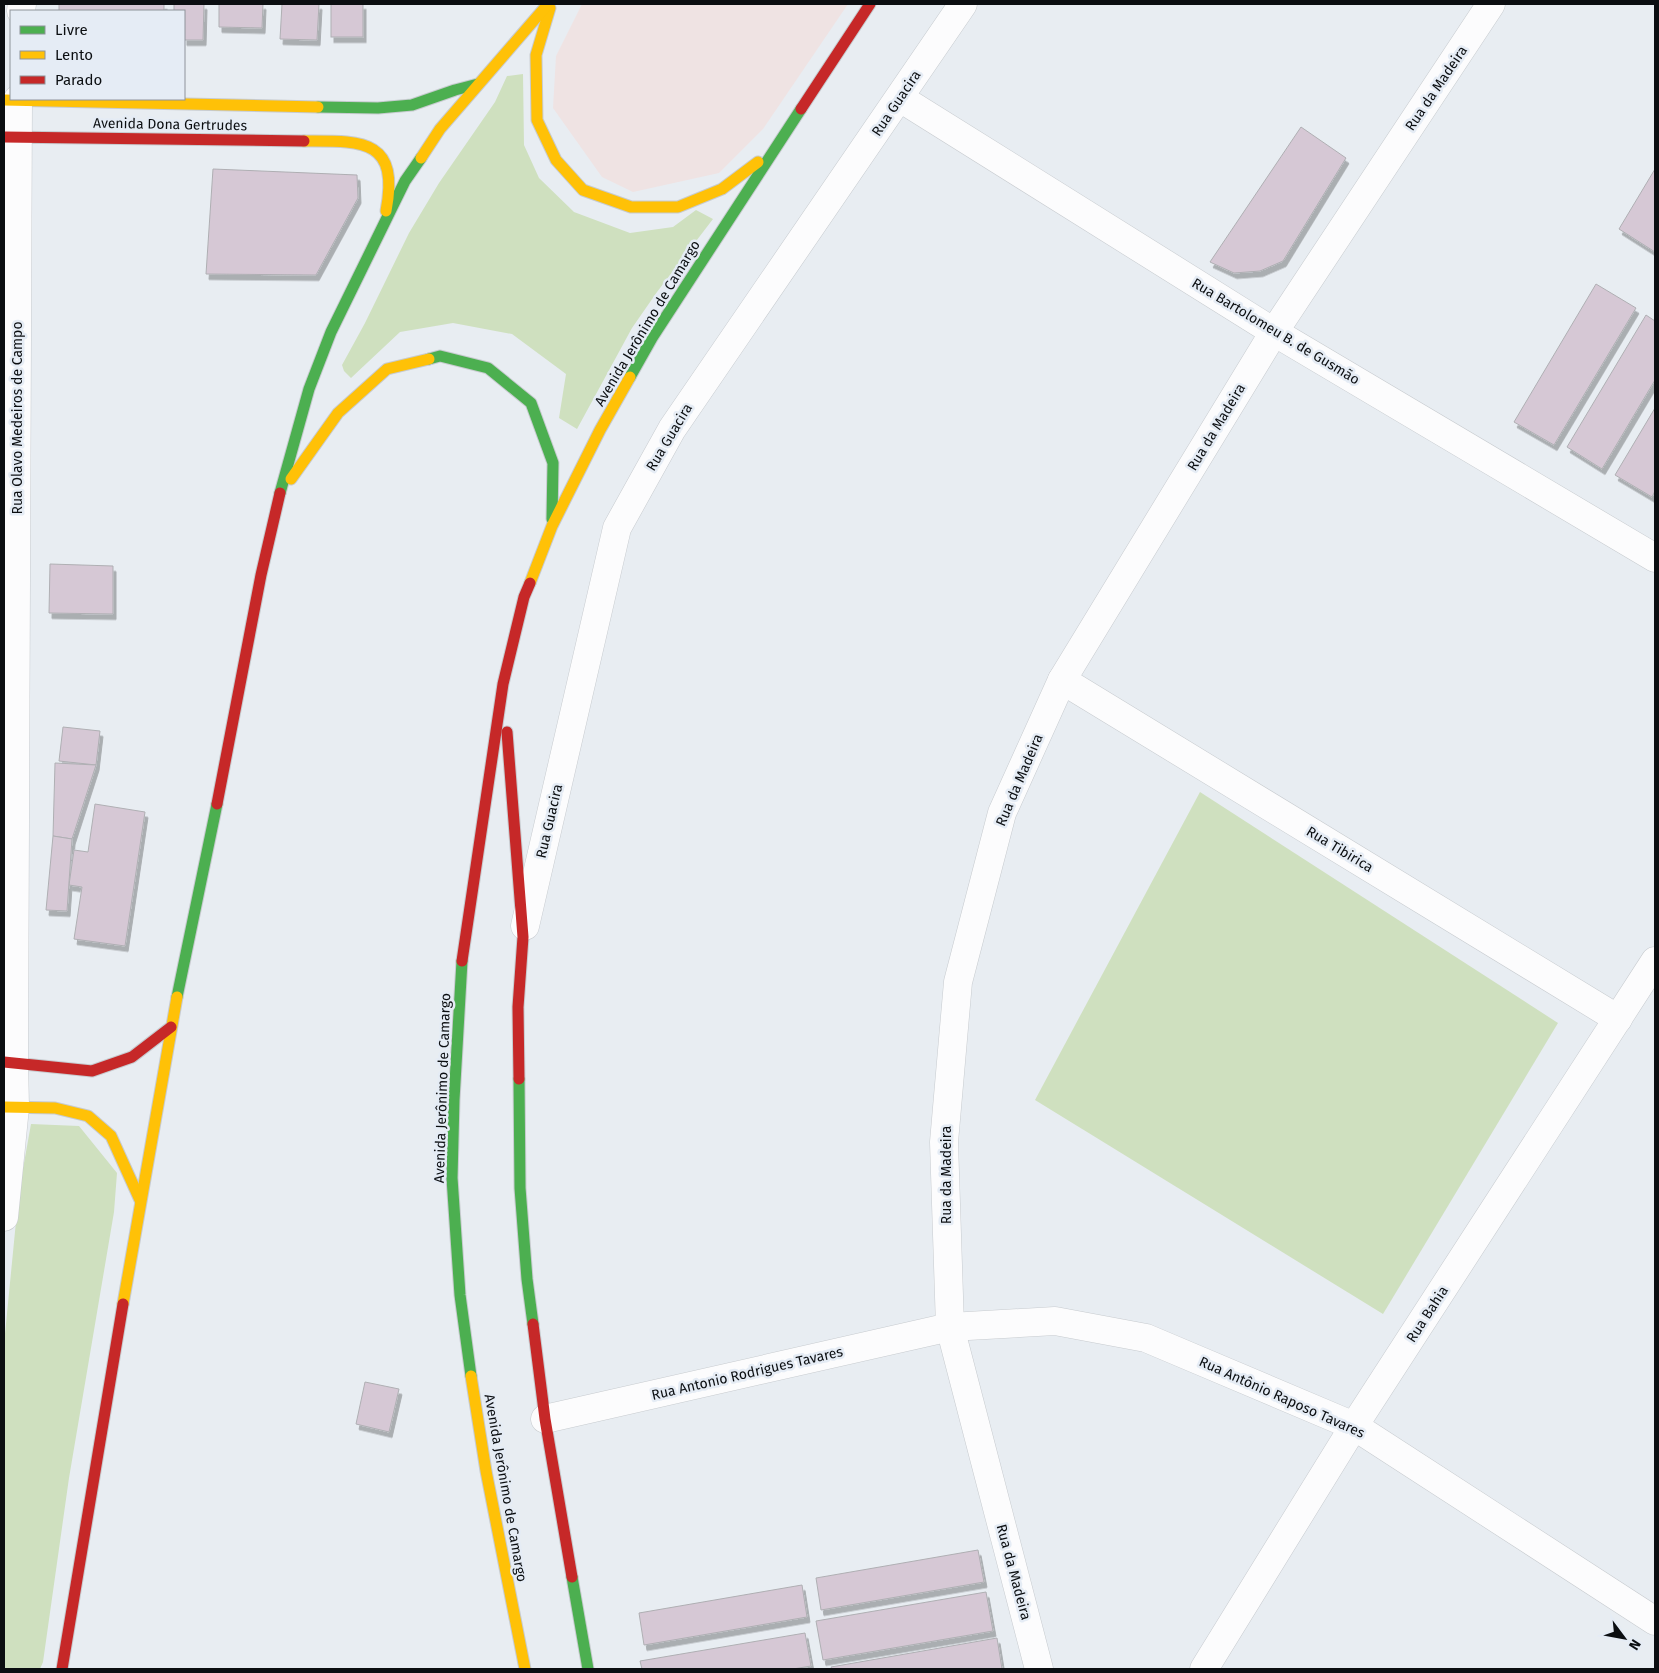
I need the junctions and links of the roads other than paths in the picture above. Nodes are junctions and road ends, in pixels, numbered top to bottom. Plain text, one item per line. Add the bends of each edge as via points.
1 (550, 4) edge
2 (870, 4) edge
3 (963, 4) edge
4 (1492, 4) edge
5 (478, 84) junction
6 (900, 98) junction
7 (13, 100) edge
8 (11, 137) edge
9 (773, 151) junction
10 (383, 225) junction
11 (1274, 332) junction
12 (279, 496) junction
13 (552, 526) junction
14 (1655, 558) edge
15 (1062, 680) junction
16 (503, 684) junction
17 (522, 937) junction
18 (1655, 961) edge
19 (1618, 1019) junction
20 (171, 1027) junction
21 (9, 1062) edge
22 (9, 1107) edge
23 (140, 1200) junction
24 (4, 1218) edge
25 (950, 1327) junction
26 (544, 1419) junction
27 (1354, 1426) junction
28 (1655, 1621) edge
29 (62, 1669) edge
30 (525, 1669) edge
31 (588, 1669) edge
32 (1039, 1669) edge
33 (1204, 1669) edge

1 - 5 main road
1 - 9 main road via 536,55 536,120 556,160 583,190 631,207 678,207 722,189
2 - 9 main road, Avenida Jerônimo de Camargo
3 - 6 street, Rua Guacira
4 - 11 street, Rua da Madeira
5 - 7 main road, Avenida Dona Gertrudes via 412,105 378,108
5 - 10 main road via 440,129 405,181
6 - 11 street, Rua Bartolomeu B. de Gusmão
6 - 17 street, Rua Guacira via 672,429 617,528
7 - 8 street, Rua Olavo Medeiros de Campo
8 - 10 main road, Avenida Dona Gertrudes via 361,143 379,152 386,166 390,190
8 - 21 street, Rua Olavo Medeiros de Campo
9 - 13 main road, Avenida Jerônimo de Camargo via 652,338 600,430
10 - 12 main road via 331,332 310,389
11 - 14 street, Rua Bartolomeu B. de Gusmão
11 - 15 street, Rua da Madeira
12 - 13 main road via 338,413 387,369 440,356 488,368 531,403 553,463
12 - 20 main road
13 - 16 main road, Avenida Jerônimo de Camargo via 524,597
15 - 19 street, Rua Tibirica
15 - 25 street, Rua da Madeira via 1002,813 958,982 944,1142
16 - 17 main road, Avenida Jerônimo de Camargo
16 - 30 main road, Avenida Jerônimo de Camargo via 463,947 452,1178 460,1295 470,1368 486,1471
17 - 26 main road, Avenida Jerônimo de Camargo via 518,1007 520,1188
18 - 19 street, Rua Bahia
19 - 27 street, Rua Bahia
20 - 21 main road via 132,1057 92,1071
20 - 23 main road
21 - 22 street, Rua Olavo Medeiros de Campo
22 - 23 main road via 54,1108 88,1116 111,1136
22 - 24 street, Rua Olavo Medeiros de Campo
23 - 29 main road
25 - 26 street, Rua Antonio Rodrigues Tavares
25 - 27 street, Rua Antônio Raposo Tavares via 1055,1321 1146,1338
25 - 32 street, Rua da Madeira
26 - 31 main road, Avenida Jerônimo de Camargo
27 - 28 street, Rua Antônio Raposo Tavares
27 - 33 street, Rua Bahia

